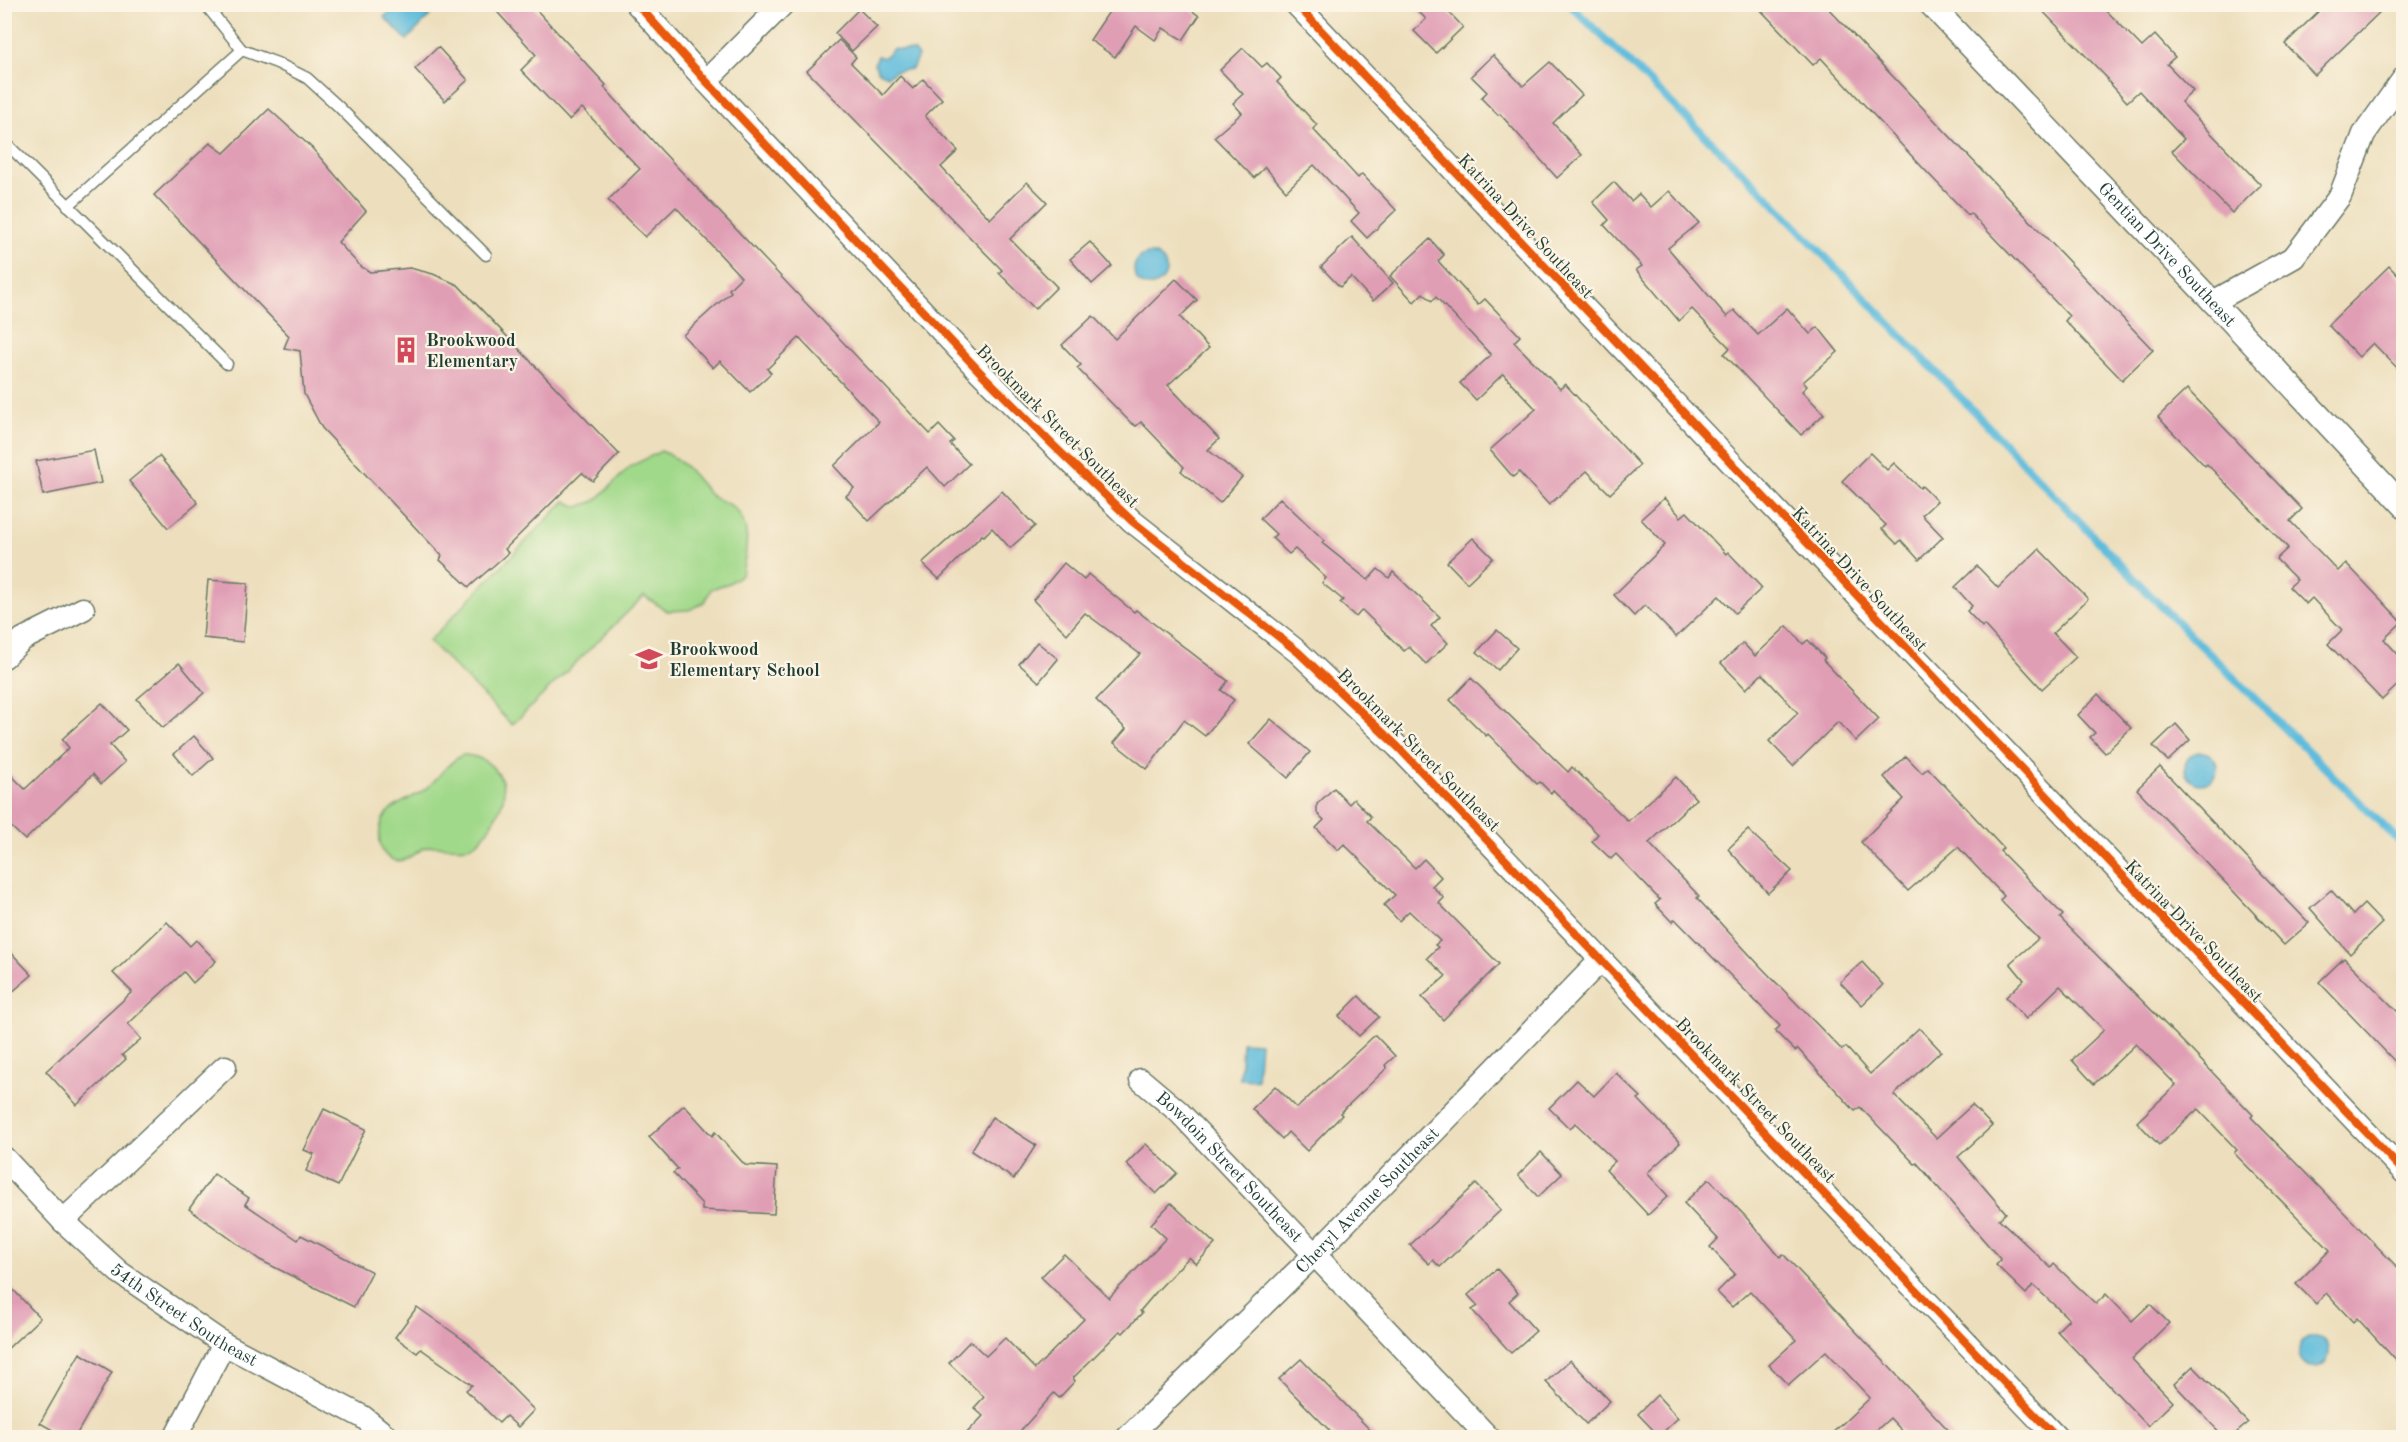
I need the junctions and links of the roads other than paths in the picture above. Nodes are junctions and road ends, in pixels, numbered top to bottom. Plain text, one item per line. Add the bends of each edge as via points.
1 (205, 4) edge
2 (637, 4) edge
3 (783, 4) edge
4 (1296, 4) edge
5 (1930, 4) edge
6 (242, 50) junction
7 (2403, 78) edge
8 (706, 81) junction
9 (4, 141) edge
10 (68, 206) junction
11 (486, 255) dead end
12 (2213, 302) junction
13 (227, 364) dead end
14 (2403, 506) edge
15 (83, 609) dead end
16 (4, 657) edge
17 (1601, 960) junction
18 (225, 1067) dead end
19 (1141, 1080) dead end
20 (4, 1158) edge
21 (2403, 1172) edge
22 (63, 1221) junction
23 (1316, 1254) junction
24 (224, 1344) junction
25 (175, 1437) edge
26 (389, 1437) edge
27 (1127, 1437) edge
28 (1489, 1437) edge
29 (2057, 1437) edge

1 - 6 lane
2 - 8 street, Brookmark Street Southeast
3 - 8 street
4 - 21 street, Katrina Drive Southeast
5 - 12 street, Gentian Drive Southeast
6 - 10 lane
6 - 11 lane via 307,78
7 - 12 street via 2364,134 2340,196 2294,257
8 - 17 street, Brookmark Street Southeast via 1053,445 1132,521 1336,686
9 - 10 lane
10 - 13 lane
12 - 14 street, Gentian Drive Southeast
15 - 16 street via 23,639
17 - 23 street, Cheryl Avenue Southeast
17 - 29 street, Brookmark Street Southeast
18 - 22 street
19 - 23 street, Bowdoin Street Southeast via 1179,1113
20 - 22 street, 54th Street Southeast
22 - 24 street, 54th Street Southeast via 119,1272
23 - 27 street, Cheryl Avenue Southeast
23 - 28 street, Bowdoin Street Southeast
24 - 25 street
24 - 26 street, 54th Street Southeast via 363,1417

